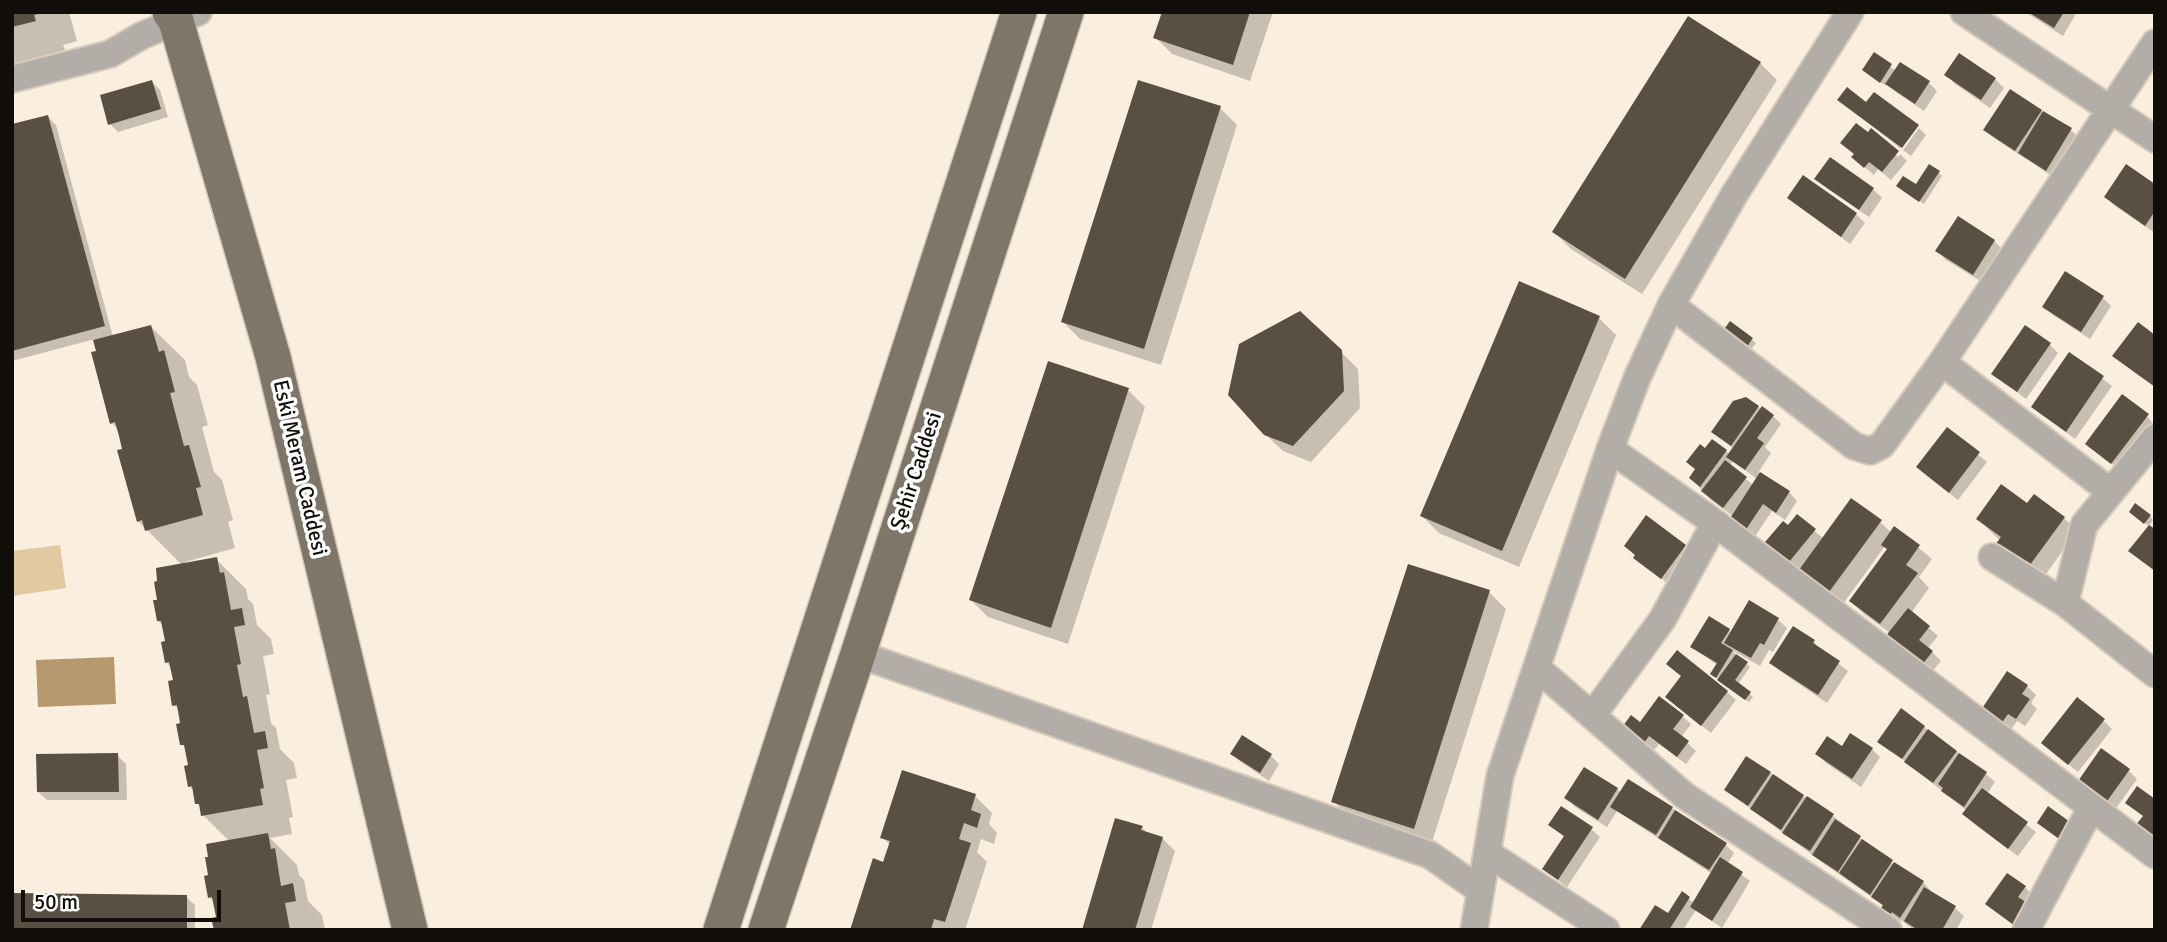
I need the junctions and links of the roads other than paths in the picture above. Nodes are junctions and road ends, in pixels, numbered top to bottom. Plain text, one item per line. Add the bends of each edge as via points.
1 (1019, 12) edge
2 (1066, 12) edge
3 (1850, 12) edge
4 (1964, 12) edge
5 (181, 15) edge
6 (2155, 43) edge
7 (12, 79) edge
8 (2110, 110) junction
9 (2155, 139) edge
10 (1671, 305) junction
11 (1942, 362) junction
12 (2155, 438) edge
13 (1610, 449) junction
14 (2110, 492) junction
15 (1715, 523) junction
16 (1992, 557) dead end
17 (2064, 603) junction
18 (858, 654) junction
19 (1537, 668) junction
20 (2155, 674) edge
21 (1592, 716) junction
22 (2091, 808) junction
23 (1487, 853) junction
24 (2155, 855) edge
25 (1480, 890) junction
26 (410, 930) edge
27 (721, 930) edge
28 (766, 930) edge
29 (1474, 930) edge
30 (1606, 930) edge
31 (1888, 930) edge
32 (2026, 930) edge

1 - 27 main road
2 - 18 main road, Şehir Caddesi
3 - 10 street via 1734,195
4 - 8 street
5 - 7 street via 110,54
5 - 26 main road, Eski Meram Caddesi via 273,357
6 - 8 street
8 - 9 street
8 - 11 street
10 - 11 street via 1854,446 1870,451 1882,444
10 - 13 street
11 - 14 street
12 - 14 street
13 - 15 street
13 - 19 street
14 - 17 street via 2084,525
15 - 21 street via 1662,620
15 - 22 street
16 - 17 street
17 - 20 street
18 - 25 street via 1430,855
18 - 28 main road, Şehir Caddesi
19 - 21 street
19 - 23 street via 1500,776
21 - 31 street via 1685,796
22 - 24 street
22 - 32 street
23 - 25 street
23 - 30 street
25 - 29 street

